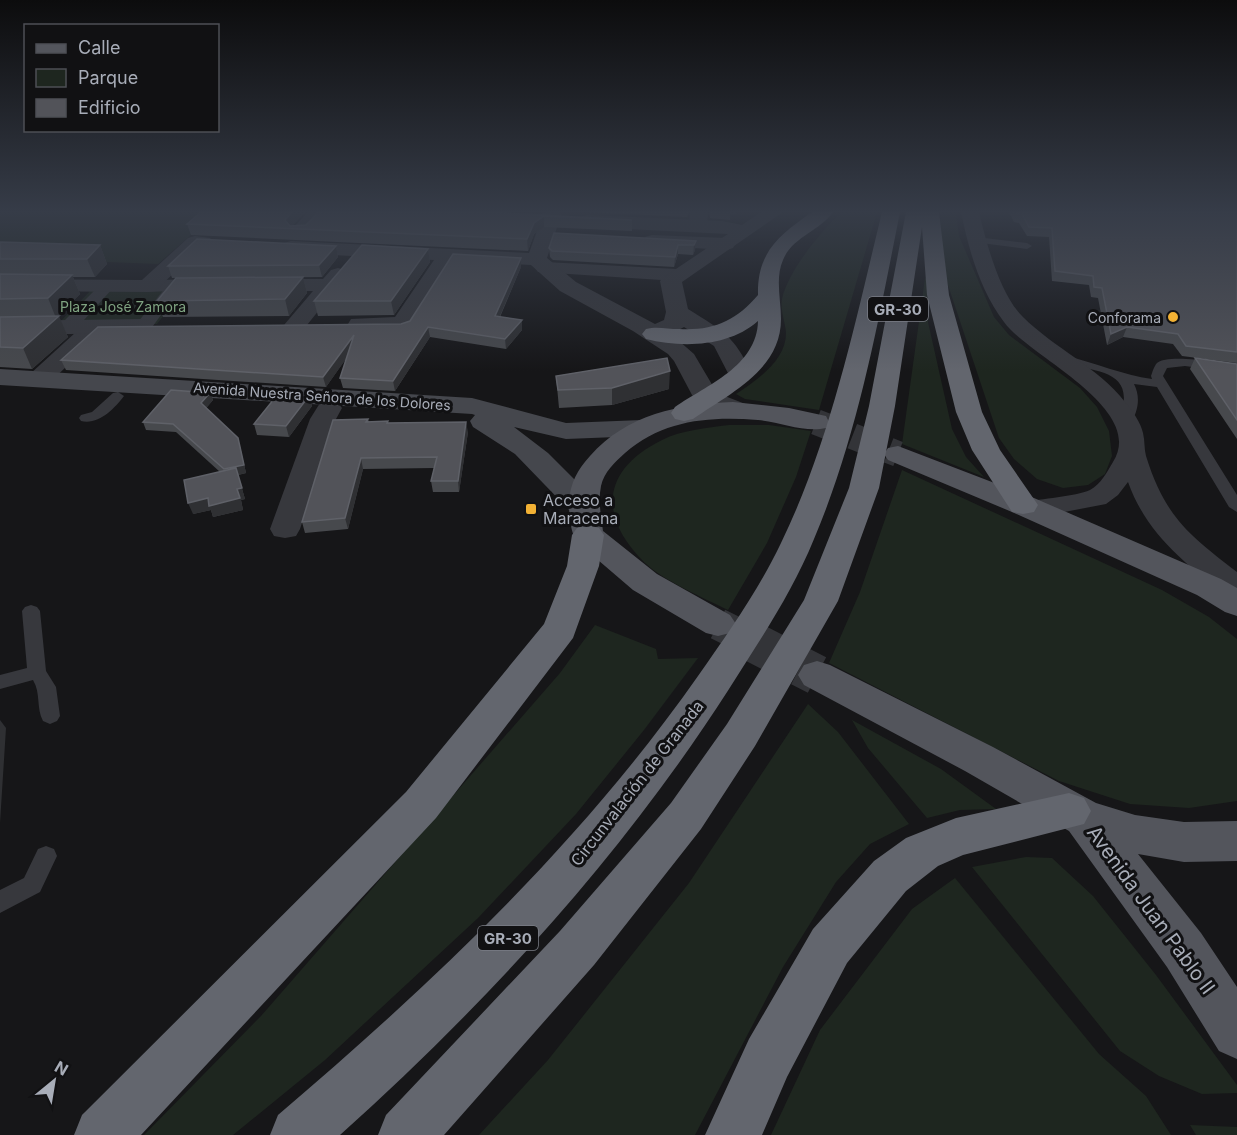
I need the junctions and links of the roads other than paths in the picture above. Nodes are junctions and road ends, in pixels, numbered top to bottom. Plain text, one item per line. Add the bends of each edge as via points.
1 (169, 265) edge
2 (345, 265) edge
3 (440, 265) edge
4 (543, 265) edge
5 (563, 265) edge
6 (693, 265) edge
7 (771, 265) edge
8 (878, 265) edge
9 (906, 265) edge
10 (935, 265) edge
11 (985, 265) edge
12 (677, 275) junction
13 (0, 285) edge
14 (108, 285) junction
15 (147, 285) junction
16 (174, 285) junction
17 (328, 285) junction
18 (768, 296) junction
19 (677, 312) junction
20 (319, 324) edge
21 (343, 324) edge
22 (272, 325) edge
23 (296, 325) junction
24 (144, 326) junction
25 (167, 326) edge
26 (69, 327) junction
27 (95, 327) junction
28 (0, 328) edge
29 (654, 334) junction
30 (713, 335) junction
31 (1066, 360) junction
32 (1237, 369) edge
33 (740, 374) junction
34 (0, 377) edge
35 (39, 379) junction
36 (1126, 379) junction
37 (1162, 384) junction
38 (0, 389) edge
39 (118, 396) junction
40 (707, 397) junction
41 (329, 408) junction
42 (739, 411) junction
43 (684, 413) junction
44 (86, 418) dead end
45 (816, 422) tunnel mouth
46 (1125, 422) junction
47 (642, 428) junction
48 (898, 454) tunnel mouth
49 (1132, 454) junction
50 (1028, 507) junction
51 (1237, 507) edge
52 (586, 521) junction
53 (285, 529) dead end
54 (1237, 589) edge
55 (1237, 604) edge
56 (31, 611) dead end
57 (718, 624) tunnel mouth
58 (37, 672) junction
59 (817, 675) tunnel mouth
60 (0, 682) edge
61 (50, 716) dead end
62 (1077, 814) junction
63 (1237, 841) edge
64 (46, 856) dead end
65 (0, 902) edge
66 (1237, 1033) edge
67 (102, 1135) edge
68 (298, 1135) edge
69 (406, 1135) edge
70 (733, 1135) edge

1 - 15 street
2 - 17 street
3 - 21 street via 402,324
4 - 29 street via 567,285
5 - 12 street
6 - 12 street
7 - 18 highway
8 - 68 highway, Circunvalación de Granada / GR-30 via 847,397 822,477 777,584 693,717 530,916 368,1075
9 - 69 highway, GR-30 via 864,488 821,601 687,816 577,948
10 - 50 highway via 938,295 969,412 986,450
11 - 31 street via 1013,320
12 - 19 street via 671,281
13 - 14 street
14 - 15 street
14 - 26 street
15 - 16 street
16 - 17 street
16 - 24 street
17 - 23 street
18 - 30 highway via 742,325
18 - 33 highway via 770,328 762,353
19 - 29 street via 674,325
19 - 30 street
20 - 23 street
22 - 23 street
24 - 25 street
24 - 27 street
26 - 27 street
26 - 28 street
27 - 35 street
29 - 30 highway
29 - 40 street via 678,350
30 - 33 street via 729,350
31 - 36 lane via 1108,370
31 - 46 street via 1104,392
32 - 37 lane via 1185,362 1162,365 1157,376
33 - 40 highway
34 - 35 main road, Avenida Nuestra Señora de los Dolores
35 - 47 main road, Avenida Nuestra Señora de los Dolores via 472,406 566,431
36 - 37 lane
36 - 46 lane via 1133,393 1132,408
37 - 51 lane
38 - 39 main road, Avenida Nuestra Señora de los Dolores
39 - 41 main road, Avenida Nuestra Señora de los Dolores
39 - 44 lane via 97,415
40 - 42 street
40 - 43 highway
41 - 52 main road, Avenida Nuestra Señora de los Dolores via 454,415 501,429 532,454
41 - 53 street, Avenida Nuestra Señora de los Dolores
42 - 43 main road
42 - 45 main road
43 - 47 main road
46 - 49 street via 1130,430
47 - 52 main road via 614,447 596,466 587,481
48 - 50 main road
49 - 50 street via 1104,494
49 - 54 street via 1159,518 1178,541
50 - 55 main road via 1209,587
52 - 57 main road via 645,582
52 - 67 highway via 583,566 560,629 421,805
56 - 58 lane
58 - 60 lane
58 - 61 lane via 47,687
59 - 62 main road
62 - 63 main road via 1135,834 1184,842
62 - 66 main road, Avenida Juan Pablo II via 1184,950
62 - 70 highway via 956,837 922,852 890,876 830,946 768,1058
64 - 65 lane via 32,885

